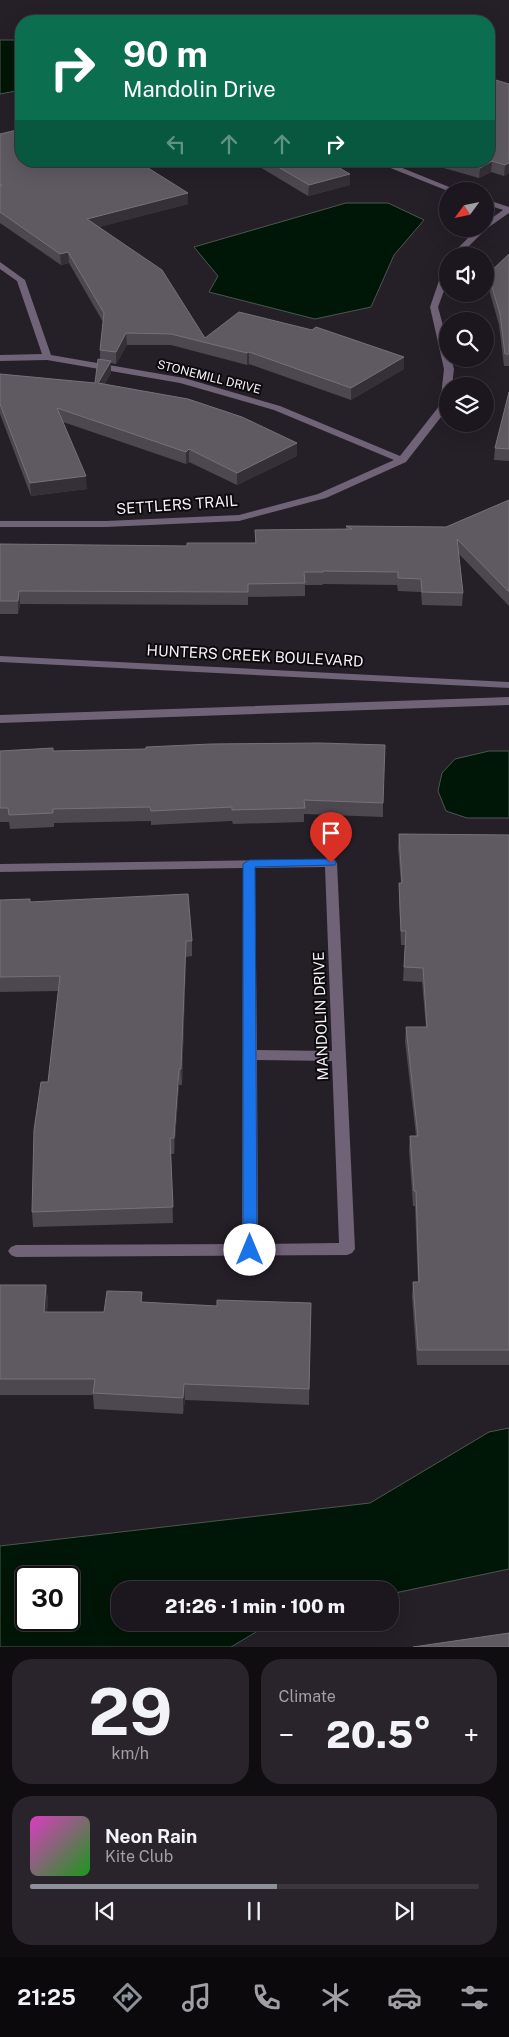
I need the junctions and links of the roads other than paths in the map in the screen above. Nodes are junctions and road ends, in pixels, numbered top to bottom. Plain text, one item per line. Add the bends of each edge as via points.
1 (392, 167) edge
2 (439, 185) edge
3 (494, 204) edge
4 (509, 209) edge
5 (494, 220) edge
6 (473, 238) edge
7 (464, 247) edge
8 (0, 265) edge
9 (439, 292) edge
10 (47, 357) junction
11 (0, 358) edge
12 (402, 460) junction
13 (0, 524) edge
14 (0, 659) edge
15 (509, 685) edge
16 (509, 701) edge
17 (0, 719) edge
18 (249, 864) junction
19 (0, 868) edge
20 (250, 1055) junction
21 (339, 1056) junction
22 (250, 1250) junction
23 (16, 1252) dead end

1 - 2 street
3 - 4 street
4 - 5 street
6 - 7 street
8 - 10 street via 21,280
9 - 12 street, SETTLERS TRAIL via 434,307 449,369 445,405
10 - 11 street, STONEMILL DRIVE
10 - 12 street, STONEMILL DRIVE via 180,380 277,408
12 - 13 street, SETTLERS TRAIL via 322,496 239,518 106,524
14 - 15 street, HUNTERS CREEK BOULEVARD
16 - 17 street
18 - 19 street, MANDOLIN DRIVE
18 - 20 street
18 - 21 street, MANDOLIN DRIVE via 331,863
20 - 21 street
20 - 22 street
21 - 22 street, MANDOLIN DRIVE via 347,1249
22 - 23 street

